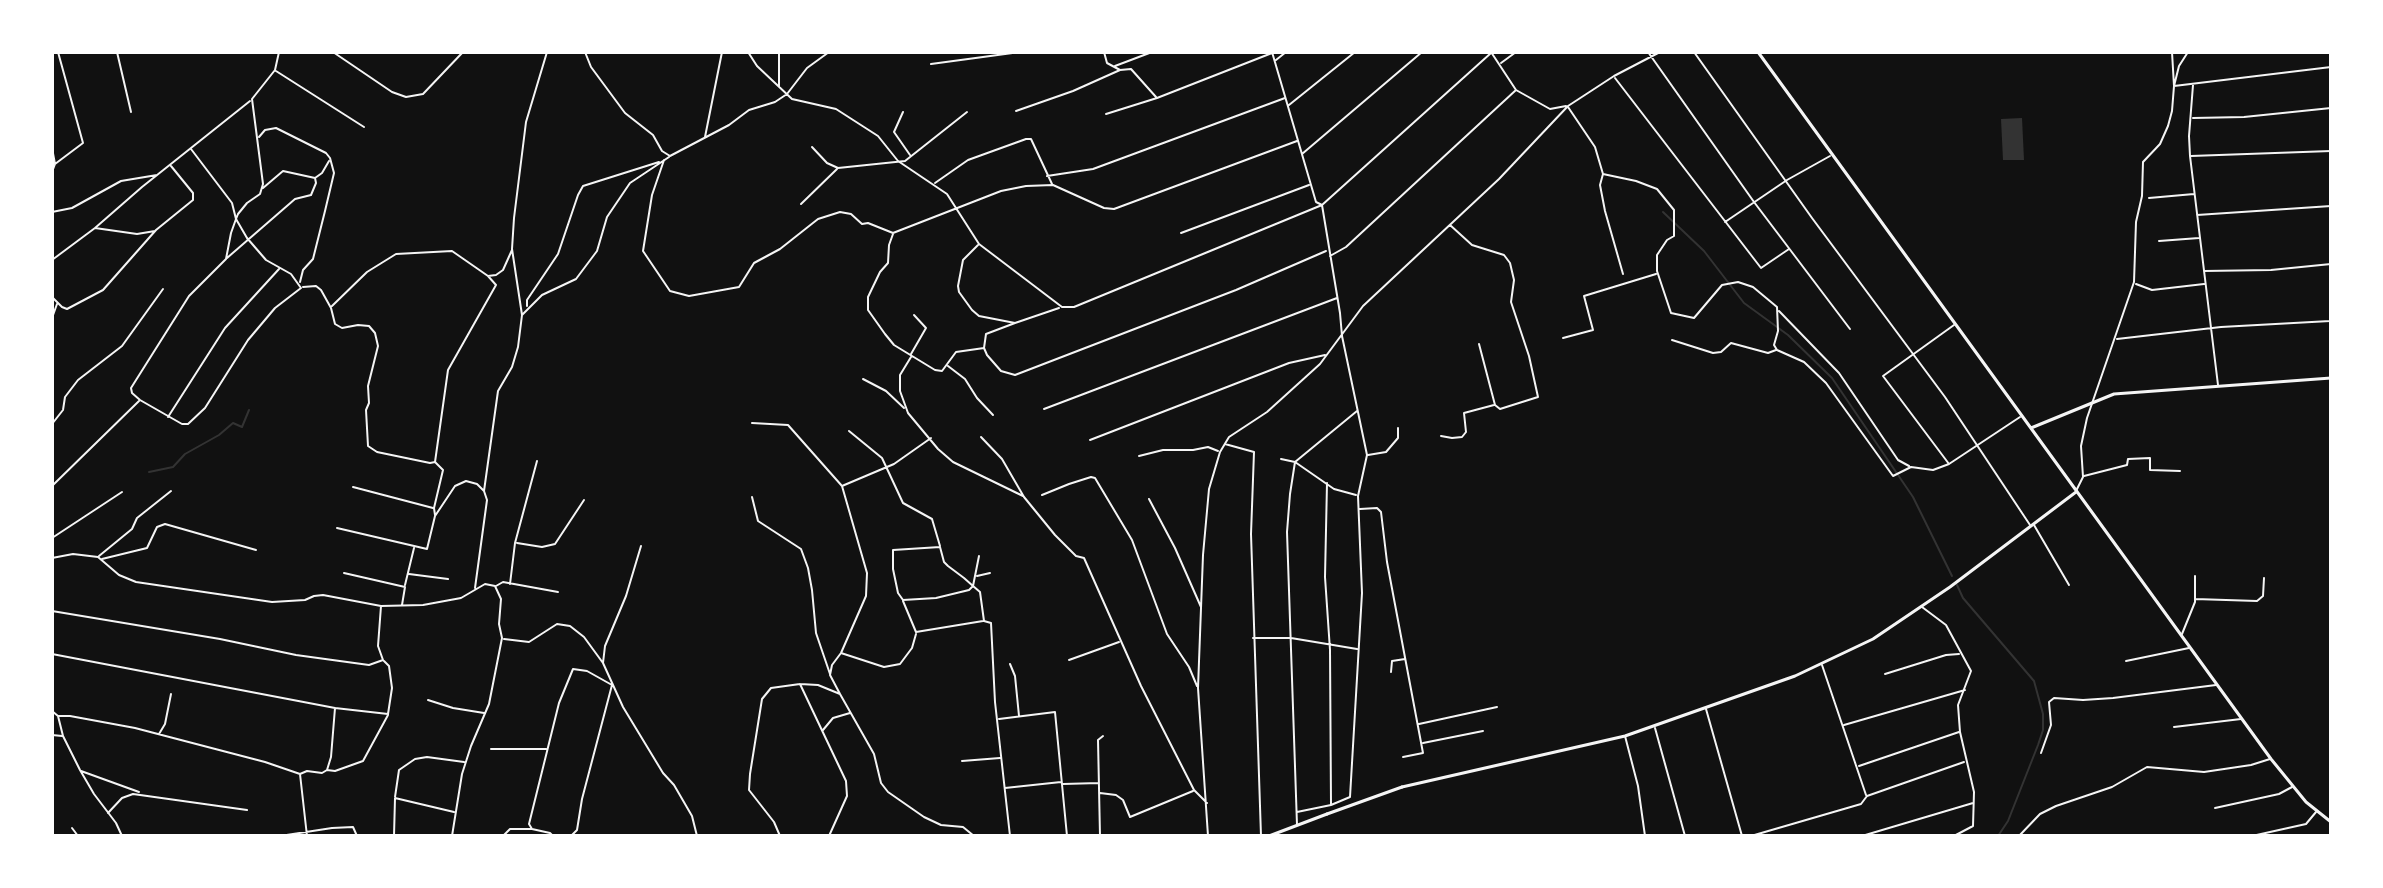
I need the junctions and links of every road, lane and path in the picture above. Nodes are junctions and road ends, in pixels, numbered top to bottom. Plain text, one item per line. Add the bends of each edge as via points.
1 (58, 52) edge
2 (117, 52) edge
3 (279, 52) edge
4 (333, 52) edge
5 (463, 52) edge
6 (547, 52) edge
7 (585, 52) edge
8 (722, 52) edge
9 (748, 52) edge
10 (779, 52) edge
11 (829, 52) edge
12 (1020, 52) edge
13 (1104, 52) edge
14 (1152, 52) edge
15 (1272, 52) edge
16 (1286, 52) edge
17 (1355, 52) edge
18 (1422, 52) edge
19 (1491, 52) edge
20 (1516, 52) edge
21 (1648, 52) edge
22 (1660, 52) edge
23 (1694, 52) edge
24 (1758, 52) edge
25 (2172, 52) edge
26 (2188, 52) edge
27 (1652, 56) junction
28 (1275, 61) junction
29 (931, 64) dead end
30 (1500, 64) junction
31 (1114, 66) junction
32 (2331, 67) edge
33 (275, 70) junction
34 (1120, 70) junction
35 (1614, 76) junction
36 (2193, 85) junction
37 (2174, 86) junction
38 (779, 87) junction
39 (1516, 90) junction
40 (787, 94) junction
41 (1286, 97) junction
42 (1157, 98) junction
43 (252, 99) junction
44 (1288, 106) junction
45 (1568, 106) junction
46 (2331, 108) edge
47 (1016, 111) dead end
48 (131, 112) dead end
49 (903, 112) dead end
50 (967, 112) dead end
51 (1106, 114) dead end
52 (2191, 118) junction
53 (364, 127) dead end
54 (257, 140) junction
55 (704, 140) junction
56 (1297, 141) junction
57 (812, 147) dead end
58 (52, 148) edge
59 (191, 149) junction
60 (2331, 151) edge
61 (1301, 155) junction
62 (670, 156) junction
63 (911, 156) junction
64 (1832, 156) junction
65 (2190, 156) junction
66 (330, 158) junction
67 (664, 160) junction
68 (898, 161) junction
69 (55, 164) junction
70 (171, 165) junction
71 (838, 168) junction
72 (52, 172) edge
73 (1603, 174) junction
74 (158, 175) junction
75 (1047, 176) junction
76 (315, 178) junction
77 (1787, 180) junction
78 (933, 184) junction
79 (1310, 184) junction
80 (1053, 185) junction
81 (263, 189) junction
82 (2195, 194) junction
83 (2149, 198) dead end
84 (1754, 202) junction
85 (801, 204) dead end
86 (1322, 205) junction
87 (2331, 206) edge
88 (955, 208) junction
89 (52, 212) edge
90 (2197, 215) junction
91 (236, 219) junction
92 (1725, 222) junction
93 (1450, 224) junction
94 (95, 228) junction
95 (156, 230) junction
96 (893, 233) junction
97 (1181, 233) dead end
98 (247, 238) junction
99 (2200, 238) junction
100 (2159, 241) dead end
101 (979, 244) junction
102 (1790, 248) junction
103 (512, 249) junction
104 (1328, 251) junction
105 (1329, 256) junction
106 (226, 259) junction
107 (52, 260) edge
108 (2331, 264) edge
109 (279, 269) junction
110 (2203, 271) junction
111 (1658, 273) junction
112 (1623, 274) dead end
113 (488, 276) junction
114 (2134, 282) junction
115 (299, 283) junction
116 (2205, 284) junction
117 (301, 288) junction
118 (163, 289) dead end
119 (2331, 294) edge
120 (52, 297) edge
121 (1338, 298) junction
122 (57, 302) junction
123 (528, 306) junction
124 (1062, 307) junction
125 (1777, 307) junction
126 (331, 308) junction
127 (522, 315) junction
128 (914, 315) dead end
129 (52, 318) edge
130 (2330, 321) edge
131 (1015, 323) junction
132 (1955, 325) junction
133 (1850, 329) dead end
134 (2211, 329) junction
135 (1342, 336) junction
136 (1563, 338) dead end
137 (2117, 339) junction
138 (1672, 340) dead end
139 (1479, 344) dead end
140 (984, 348) junction
141 (1777, 350) junction
142 (1326, 354) junction
143 (911, 355) junction
144 (1912, 356) junction
145 (947, 366) junction
146 (2331, 378) edge
147 (863, 379) dead end
148 (2218, 386) junction
149 (140, 400) junction
150 (2093, 401) junction
151 (1495, 405) junction
152 (1044, 409) dead end
153 (1358, 410) junction
154 (908, 413) junction
155 (993, 415) dead end
156 (2021, 416) junction
157 (167, 418) junction
158 (752, 423) dead end
159 (52, 424) edge
160 (1398, 428) dead end
161 (2031, 428) junction
162 (849, 431) dead end
163 (1441, 436) dead end
164 (981, 437) dead end
165 (931, 438) junction
166 (1090, 440) dead end
167 (1225, 444) junction
168 (1978, 445) junction
169 (1220, 452) junction
170 (1367, 455) junction
171 (1139, 456) dead end
172 (1281, 459) dead end
173 (537, 461) dead end
174 (435, 462) junction
175 (1295, 462) junction
176 (1949, 464) junction
177 (887, 467) junction
178 (1911, 467) junction
179 (2180, 471) dead end
180 (2083, 477) junction
181 (1327, 483) junction
182 (52, 486) edge
183 (842, 486) junction
184 (353, 487) dead end
185 (171, 491) dead end
186 (484, 491) junction
187 (122, 492) dead end
188 (2076, 492) junction
189 (1042, 495) dead end
190 (1358, 496) junction
191 (752, 497) dead end
192 (1024, 497) junction
193 (1149, 499) dead end
194 (584, 500) dead end
195 (434, 508) junction
196 (1359, 510) junction
197 (435, 516) junction
198 (2032, 525) junction
199 (337, 528) dead end
200 (52, 538) edge
201 (515, 543) junction
202 (641, 546) dead end
203 (414, 547) junction
204 (940, 547) junction
205 (256, 550) dead end
206 (979, 556) dead end
207 (52, 558) edge
208 (99, 558) junction
209 (344, 573) dead end
210 (990, 573) dead end
211 (408, 574) junction
212 (975, 576) junction
213 (2195, 576) dead end
214 (2264, 578) dead end
215 (448, 579) dead end
216 (510, 584) junction
217 (2069, 585) dead end
218 (495, 586) junction
219 (973, 586) junction
220 (405, 587) junction
221 (474, 589) junction
222 (558, 592) dead end
223 (2195, 599) junction
224 (903, 600) junction
225 (402, 605) junction
226 (381, 606) junction
227 (1922, 606) junction
228 (1201, 608) junction
229 (52, 611) edge
230 (984, 621) junction
231 (916, 632) junction
232 (2181, 635) junction
233 (502, 638) junction
234 (1253, 638) junction
235 (1291, 638) junction
236 (1121, 641) junction
237 (1328, 643) junction
238 (2190, 647) junction
239 (1358, 649) junction
240 (841, 653) junction
241 (52, 654) edge
242 (1961, 654) junction
243 (1406, 659) junction
244 (383, 660) junction
245 (1069, 660) dead end
246 (2126, 661) dead end
247 (603, 663) junction
248 (1822, 663) junction
249 (1010, 664) dead end
250 (1391, 672) dead end
251 (1885, 674) dead end
252 (830, 675) junction
253 (800, 684) junction
254 (2218, 684) junction
255 (612, 685) junction
256 (1198, 688) junction
257 (1966, 689) junction
258 (171, 694) dead end
259 (840, 694) junction
260 (428, 700) dead end
261 (1497, 707) dead end
262 (335, 708) junction
263 (1706, 708) junction
264 (52, 711) edge
265 (852, 712) junction
266 (484, 713) junction
267 (388, 714) junction
268 (58, 716) junction
269 (1019, 716) junction
270 (998, 719) junction
271 (2242, 719) junction
272 (1418, 725) junction
273 (1844, 725) junction
274 (1655, 727) junction
275 (2174, 727) dead end
276 (822, 731) junction
277 (1483, 731) dead end
278 (1960, 732) junction
279 (159, 734) junction
280 (52, 735) edge
281 (63, 736) junction
282 (1103, 736) dead end
283 (1625, 736) junction
284 (1422, 744) junction
285 (491, 749) dead end
286 (547, 749) junction
287 (2041, 753) dead end
288 (1403, 757) dead end
289 (1001, 758) junction
290 (2271, 759) junction
291 (962, 761) dead end
292 (466, 762) junction
293 (1966, 762) junction
294 (1857, 767) junction
295 (80, 770) junction
296 (327, 770) junction
297 (300, 774) junction
298 (1062, 783) junction
299 (1099, 783) junction
300 (2293, 787) junction
301 (1004, 788) junction
302 (1194, 790) junction
303 (1100, 793) junction
304 (142, 794) junction
305 (1867, 796) junction
306 (395, 798) junction
307 (1974, 803) junction
308 (1207, 804) junction
309 (1331, 805) junction
310 (2215, 808) dead end
311 (247, 810) dead end
312 (456, 812) junction
313 (1297, 812) junction
314 (2317, 812) junction
315 (108, 813) junction
316 (2331, 822) edge
317 (1297, 825) junction
318 (72, 828) dead end
319 (532, 829) junction
320 (1280, 834) edge
321 (306, 835) edge
322 (78, 836) edge
323 (122, 836) edge
324 (280, 836) edge
325 (357, 836) edge
326 (394, 836) edge
327 (452, 836) edge
328 (503, 836) edge
329 (553, 836) edge
330 (571, 836) edge
331 (697, 836) edge
332 (780, 836) edge
333 (829, 836) edge
334 (974, 836) edge
335 (1010, 836) edge
336 (1067, 836) edge
337 (1100, 836) edge
338 (1208, 836) edge
339 (1261, 836) edge
340 (1269, 836) edge
341 (1645, 836) edge
342 (1685, 836) edge
343 (1742, 836) edge
344 (1751, 836) edge
345 (1862, 836) edge
346 (1954, 836) edge
347 (2019, 836) edge
348 (2252, 836) edge

1 - 69 street via 83,143
2 - 48 street
3 - 33 street
4 - 5 street via 406,97 423,94
6 - 103 street via 526,122
7 - 62 street via 625,113
8 - 55 street
9 - 38 street
10 - 38 street
11 - 40 street via 807,68
12 - 29 street
13 - 31 street
14 - 31 street
15 - 28 street
15 - 42 street
16 - 28 street
17 - 44 street
18 - 61 street
19 - 30 street
19 - 86 street
20 - 30 street
21 - 27 street
22 - 27 street
23 - 77 street
24 - 64 main road
25 - 37 street
26 - 37 street
27 - 35 street
27 - 84 street
28 - 41 street
30 - 39 street
31 - 34 street
32 - 36 street
33 - 43 street
33 - 53 street
34 - 42 street via 1131,69
34 - 47 street
35 - 45 street
35 - 92 street
36 - 37 street
36 - 52 street
37 - 114 street via 2168,126 2143,162
38 - 40 street
39 - 45 street via 1550,109
39 - 105 street via 1346,247
40 - 55 street via 749,110
40 - 68 street via 860,122
41 - 44 street
41 - 75 street via 1093,169
42 - 51 street
43 - 54 street
43 - 59 street
44 - 56 street
45 - 73 street via 1595,147
45 - 93 street
46 - 52 street
49 - 63 street via 894,132
50 - 63 street
52 - 65 street
54 - 66 street via 265,130 276,128
54 - 81 street
55 - 62 street
56 - 61 street
56 - 80 street via 1114,209
57 - 71 street
58 - 69 street
59 - 70 street
59 - 91 street via 232,203
60 - 65 street
61 - 79 street
62 - 67 street
63 - 68 street
64 - 77 street
64 - 132 main road
65 - 82 street
66 - 76 street
66 - 115 street via 334,173 325,211 313,259
67 - 96 street via 643,251 670,291 689,296 739,287 754,263 818,219 840,212
67 - 123 street via 630,183 607,217 597,251 576,279
67 - 123 street via 583,186 558,254
68 - 71 street
68 - 78 street
69 - 72 street
70 - 74 street
70 - 95 street via 193,200
71 - 85 street
73 - 111 street via 1657,189 1674,210 1674,236 1657,255
73 - 112 street via 1605,211
74 - 89 street via 121,181 72,208
74 - 94 street
75 - 78 street via 1031,139 1026,139 968,160
75 - 80 street
76 - 81 street via 283,171
76 - 98 street via 311,195 295,199
77 - 84 street
77 - 144 street
78 - 88 street
79 - 86 street
79 - 97 street
80 - 88 street via 1001,191
81 - 91 street
82 - 83 street
82 - 90 street
84 - 92 street
84 - 102 street
86 - 104 street
86 - 124 street via 1097,298
87 - 90 street
88 - 96 street
88 - 101 street
90 - 99 street
91 - 98 street
91 - 106 street
92 - 102 street via 1761,268
93 - 135 street via 1363,306
93 - 151 street via 1472,245 1504,255 1510,263 1511,302 1538,397 1500,409
94 - 95 street via 137,234
94 - 107 street
95 - 122 street via 103,290 67,309
96 - 143 street via 888,263 868,297 868,310 894,345
98 - 106 street
98 - 109 street
99 - 100 street
99 - 110 street
101 - 124 street
101 - 131 street via 963,260 959,292 979,316
102 - 133 street
103 - 113 street via 503,270
103 - 127 street
104 - 105 street
104 - 140 street via 1015,375 1001,371
105 - 121 street
106 - 149 street via 189,296 154,349 131,388
108 - 110 street
109 - 115 street
109 - 157 street via 225,328
110 - 116 street
111 - 125 street via 1671,313 1694,318 1722,285 1738,282
111 - 136 street via 1584,296 1593,330
113 - 126 street via 452,251 396,254 367,272
113 - 174 street via 496,285 448,370
114 - 116 street via 2152,290
114 - 137 street
115 - 117 street
116 - 134 street
117 - 126 street via 316,286
117 - 157 street via 248,340 205,408 188,424
118 - 159 street via 122,346 78,380
119 - 130 street
120 - 122 street
121 - 135 street
121 - 152 street
122 - 129 street
123 - 127 street
124 - 131 street
125 - 141 street
125 - 178 street via 1839,373 1898,460
126 - 174 street via 335,324 342,328 369,326 375,333 378,346 366,410 368,446
127 - 186 street via 512,367 498,391
128 - 143 street via 926,328
130 - 134 street
131 - 140 street via 986,334
132 - 144 street
132 - 156 main road
134 - 137 street
134 - 148 street
135 - 142 street
135 - 153 street
137 - 150 street
138 - 141 street via 1713,353 1731,343 1768,353
139 - 151 street
140 - 145 street via 956,352
141 - 178 street via 1804,362 1826,383 1893,476
142 - 166 street via 1289,363
142 - 167 street via 1267,412
143 - 145 street via 935,370
143 - 154 street via 900,375
144 - 168 street
144 - 176 street via 1883,376
145 - 155 street via 965,379
146 - 148 main road
147 - 154 street via 886,391
148 - 150 main road via 2135,390
149 - 157 street
149 - 182 street
150 - 161 main road
150 - 180 street via 2081,446
151 - 163 street via 1464,413 1462,437
153 - 170 street
153 - 175 street
154 - 165 street
156 - 161 main road
156 - 168 street
158 - 183 street via 788,425
160 - 170 street via 1398,438 1386,452
161 - 188 main road
162 - 177 street
164 - 192 street via 1002,459
165 - 177 street
165 - 192 street via 953,462
167 - 169 street
167 - 234 street via 1254,452
168 - 176 street
168 - 198 street
169 - 171 street via 1208,447
169 - 228 street via 1209,489
170 - 190 street
172 - 175 street
173 - 201 street
174 - 195 street via 443,470
175 - 181 street
175 - 235 street via 1287,532
176 - 178 street via 1933,470
177 - 183 street
177 - 204 street via 903,503 932,519
179 - 180 street via 2150,470 2150,458 2128,459 2127,465
180 - 188 street
181 - 190 street
181 - 237 street
183 - 240 street via 867,573 866,596
184 - 195 street
185 - 208 street
186 - 197 street via 466,481 455,486
186 - 221 street
187 - 200 street
188 - 198 main road
188 - 232 main road
189 - 256 street via 1095,478 1132,540 1167,634
190 - 196 street
191 - 252 street via 758,521 801,549 816,633
192 - 236 street via 1055,535 1084,558
193 - 228 street
194 - 201 street via 555,544
195 - 197 street
196 - 239 street
196 - 243 street via 1381,512
197 - 203 street via 427,549
198 - 217 street
198 - 227 main road
199 - 203 street
201 - 216 street
202 - 247 street
203 - 211 street
204 - 219 street via 944,562
204 - 224 street via 893,550
205 - 208 street via 165,524 157,527 147,548
206 - 212 street
207 - 208 street
208 - 226 street via 119,575 151,584 272,602 323,595
209 - 220 street
210 - 212 street
211 - 215 street
211 - 220 street
212 - 219 street
213 - 223 street
214 - 223 street via 2263,596 2257,601
216 - 218 street
216 - 222 street
218 - 221 street
218 - 233 street via 501,599
219 - 224 street via 936,598
219 - 230 street via 983,600
220 - 225 street
221 - 225 street via 461,598
223 - 232 street
224 - 231 street
225 - 226 street
226 - 244 street via 378,646
227 - 242 street via 1946,625
227 - 248 main road via 1873,639
228 - 256 street
229 - 244 street via 296,655 369,665
230 - 231 street
230 - 270 street via 991,623
231 - 240 street via 900,664 884,667
232 - 238 main road
233 - 247 street via 529,642 557,624 570,626
233 - 266 street
234 - 235 street
234 - 339 street
235 - 237 street
235 - 313 street
236 - 245 street
236 - 302 street
237 - 239 street
237 - 309 street
238 - 246 street
238 - 254 main road
239 - 309 street via 1350,797
240 - 252 street
241 - 262 street
242 - 251 street
242 - 257 street via 1971,671
243 - 250 street via 1392,661
243 - 272 street
244 - 267 street via 392,688
247 - 255 street
248 - 263 main road
248 - 273 street
249 - 269 street
252 - 259 street
253 - 259 street
253 - 276 street
253 - 332 street via 771,688 762,699 750,774 749,790
254 - 271 main road
254 - 287 street via 2098,699 2054,698
255 - 286 street via 573,669
255 - 330 street via 577,830
255 - 331 street via 692,816
256 - 308 street
257 - 273 street
257 - 278 street via 1958,705
258 - 279 street
259 - 265 street
260 - 266 street
261 - 272 street
262 - 267 street
262 - 296 street
263 - 274 main road
263 - 343 street
264 - 268 street
265 - 276 street via 833,718
265 - 334 street via 888,792 924,817 963,827
266 - 292 street
267 - 296 street via 363,761
268 - 279 street
268 - 281 street
269 - 270 street
269 - 298 street via 1055,712
270 - 289 street
271 - 275 street
271 - 290 main road
272 - 284 street
273 - 294 street
274 - 283 main road
274 - 342 street
276 - 333 street via 848,788
277 - 284 street
278 - 293 street
278 - 294 street
279 - 297 street
280 - 281 street
281 - 295 street
282 - 299 street via 1098,740
283 - 317 main road via 1402,787
283 - 341 street
284 - 288 street via 1423,753
285 - 286 street
286 - 319 street
289 - 291 street
289 - 301 street
290 - 300 main road
290 - 347 street via 2204,772 2147,767 2112,787 2040,814
292 - 306 street via 415,759 399,770
292 - 312 street
293 - 305 street
293 - 307 street
294 - 305 street
295 - 304 street
295 - 315 street
296 - 297 street
297 - 321 street
298 - 299 street
298 - 301 street
298 - 336 street
299 - 303 street
300 - 310 street
300 - 314 main road
301 - 335 street
302 - 303 street via 1130,817 1123,800
302 - 308 street
303 - 337 street
304 - 311 street
304 - 315 street via 127,795
305 - 344 street via 1861,804
306 - 312 street
306 - 326 street
307 - 345 street
307 - 346 street via 1973,826
308 - 338 street
309 - 313 street
312 - 327 street
313 - 317 street
314 - 316 main road
314 - 348 street via 2306,824
315 - 323 street
317 - 320 main road
318 - 322 street
319 - 328 street via 510,829
319 - 329 street
320 - 340 main road
321 - 324 street
321 - 325 street via 353,827

